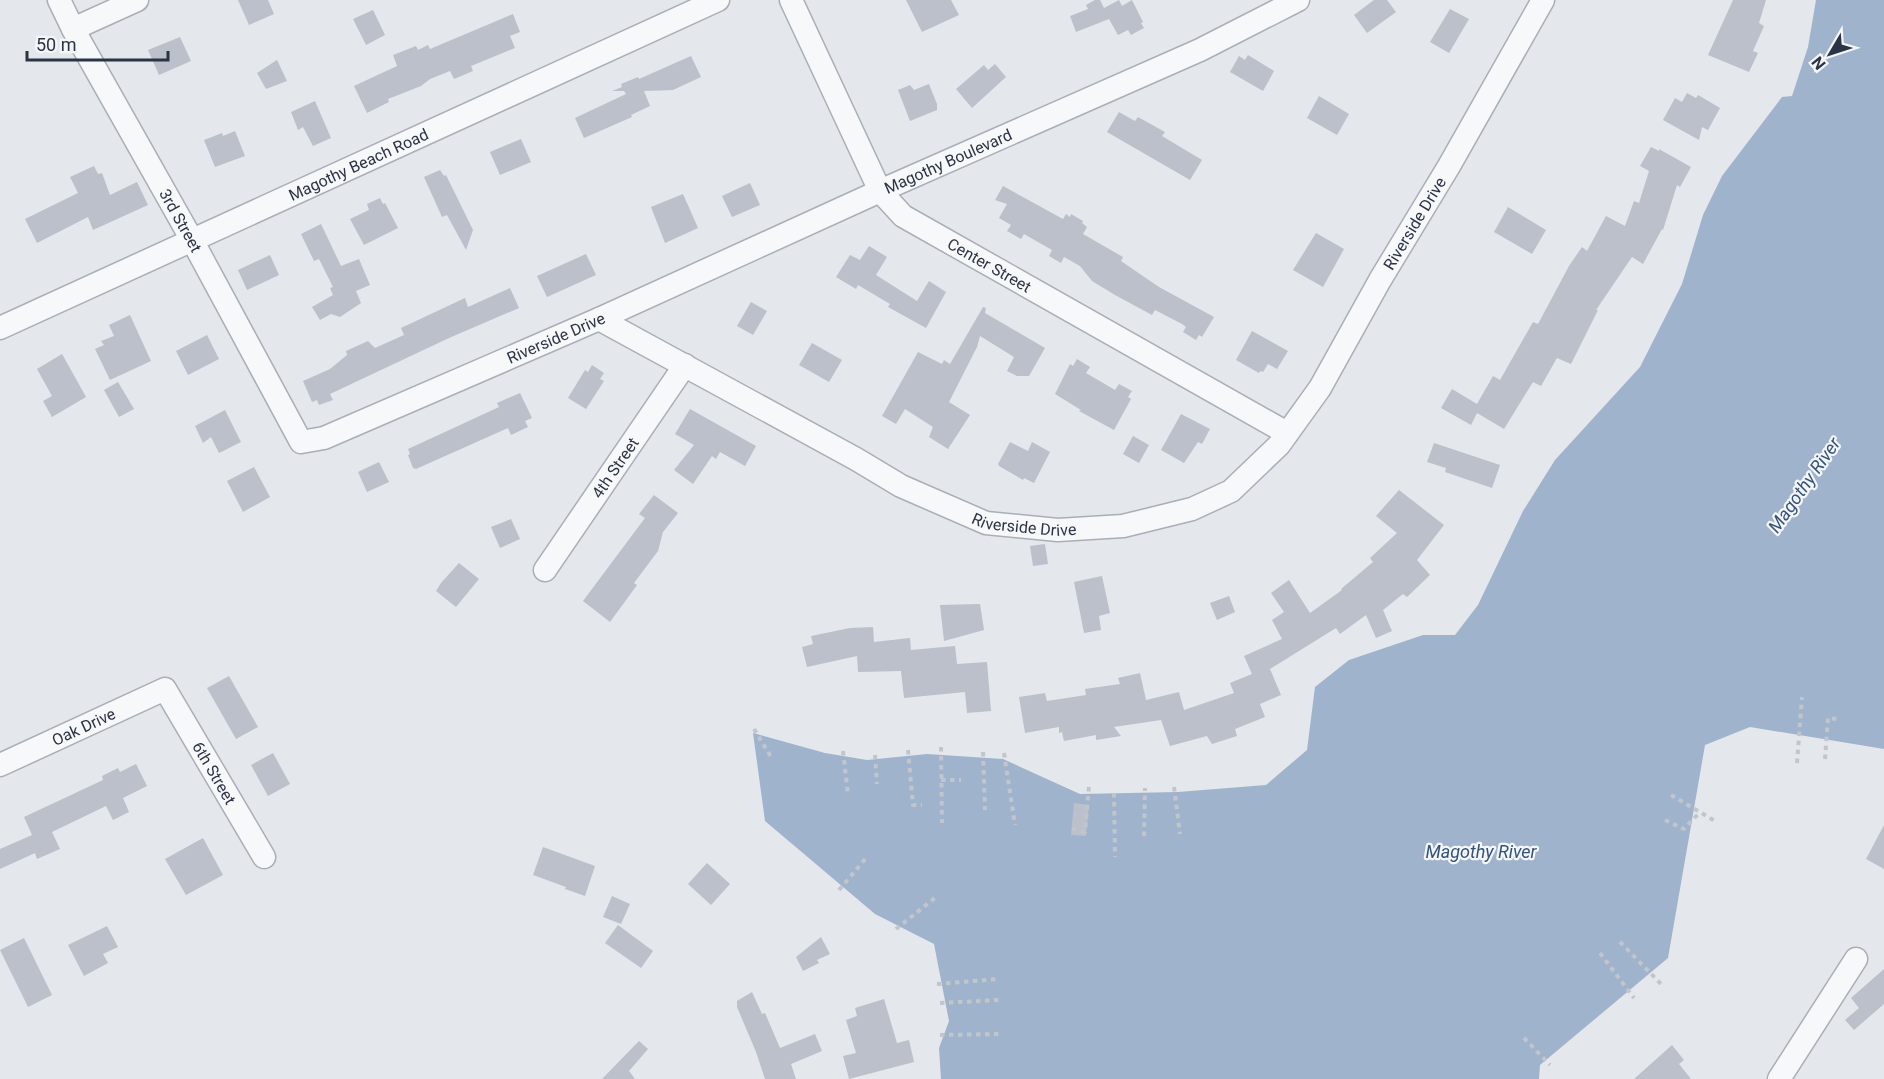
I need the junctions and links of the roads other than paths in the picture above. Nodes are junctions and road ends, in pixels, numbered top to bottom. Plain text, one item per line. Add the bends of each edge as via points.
1 (59, 0) edge
2 (137, 0) edge
3 (718, 0) edge
4 (790, 0) edge
5 (1298, 0) edge
6 (1543, 0) edge
7 (73, 29) junction
8 (880, 191) junction
9 (192, 240) junction
10 (599, 319) junction
11 (0, 328) edge
12 (685, 365) junction
13 (1287, 433) junction
14 (301, 442) joint
15 (545, 570) dead end
16 (165, 688) joint
17 (0, 765) edge
18 (264, 857) dead end
19 (1856, 959) dead end
20 (1779, 1079) edge

1 - 7 street, 3rd Street
2 - 7 street
3 - 9 street, Magothy Beach Road
4 - 8 street, Center Street
5 - 8 street, Magothy Boulevard via 1200,50
6 - 13 street, Riverside Drive via 1320,388
7 - 9 street, 3rd Street
8 - 10 street, Magothy Boulevard
8 - 13 street, Center Street via 903,216
9 - 11 street, Magothy Beach Road
9 - 14 street, 3rd Street
10 - 12 street, Riverside Drive
10 - 14 street, Riverside Drive via 324,438
12 - 13 street, Riverside Drive via 901,486 986,523 1001,525 1058,530 1123,526 1192,509 1231,491
12 - 15 street, 4th Street
16 - 17 street, Oak Drive
16 - 18 street, 6th Street
19 - 20 street

